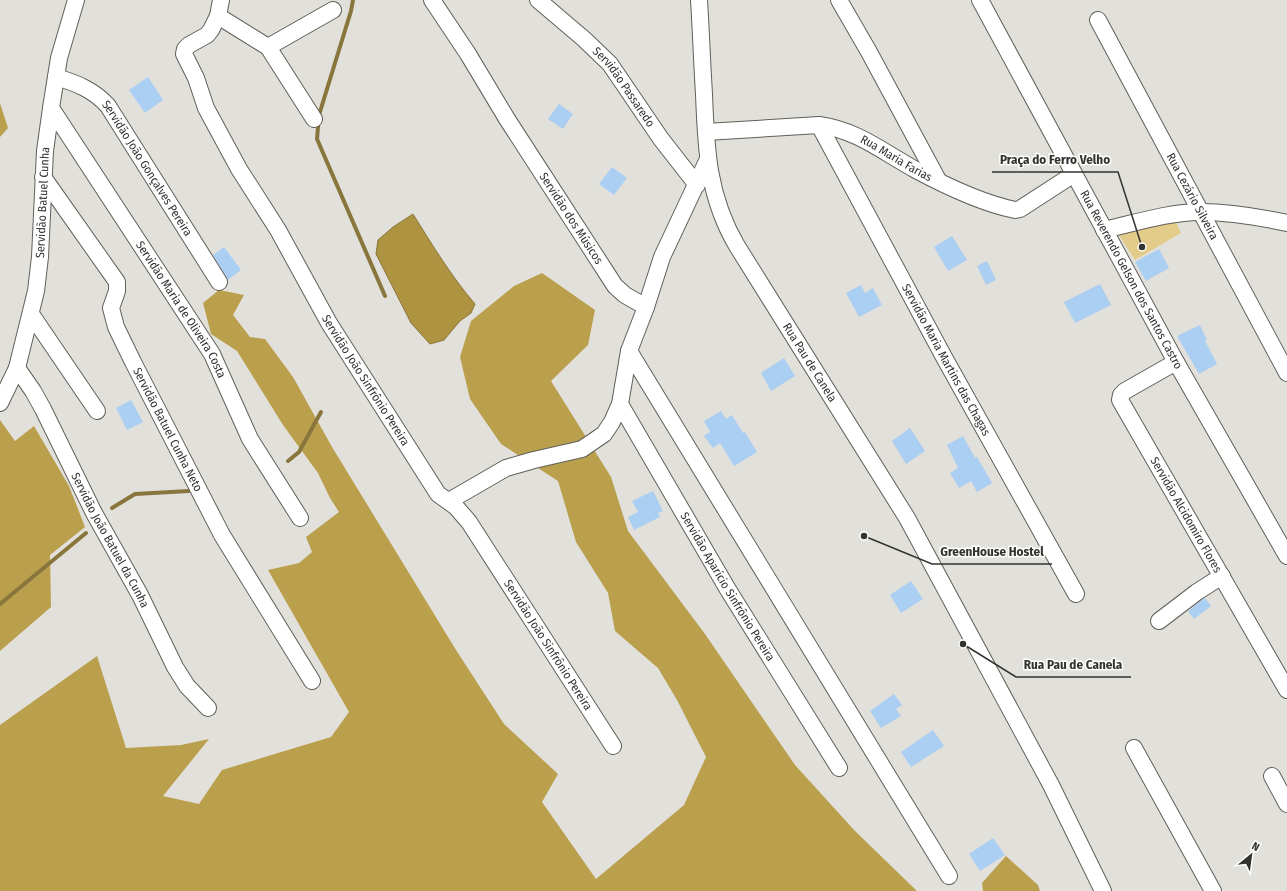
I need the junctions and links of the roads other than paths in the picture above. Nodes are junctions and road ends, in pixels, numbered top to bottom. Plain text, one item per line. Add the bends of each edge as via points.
1 (76, 0) edge
2 (221, 0) edge
3 (432, 0) edge
4 (538, 0) edge
5 (699, 0) edge
6 (839, 0) edge
7 (980, 0) edge
8 (333, 10) dead end
9 (218, 16) junction
10 (1098, 20) dead end
11 (268, 47) junction
12 (56, 77) junction
13 (51, 108) junction
14 (314, 119) dead end
15 (819, 125) junction
16 (706, 132) junction
17 (708, 159) junction
18 (1074, 174) junction
19 (43, 177) junction
20 (938, 180) junction
21 (697, 185) junction
22 (1200, 212) junction
23 (1287, 223) edge
24 (1104, 230) junction
25 (219, 282) dead end
26 (640, 304) junction
27 (31, 314) junction
28 (629, 351) junction
29 (1176, 362) junction
30 (17, 368) junction
31 (1287, 373) edge
32 (0, 403) edge
33 (620, 404) junction
34 (97, 411) dead end
35 (448, 501) junction
36 (300, 518) dead end
37 (1287, 556) edge
38 (1222, 576) junction
39 (1076, 594) dead end
40 (1159, 621) dead end
41 (312, 681) dead end
42 (1287, 690) edge
43 (208, 708) dead end
44 (613, 746) dead end
45 (1134, 748) dead end
46 (839, 768) dead end
47 (1272, 776) dead end
48 (1287, 804) edge
49 (949, 876) dead end
50 (1103, 891) edge
51 (1213, 891) edge

1 - 12 street, Servidão Batuel Cunha
2 - 9 street, Servidão João Sinfrônio Pereira
3 - 26 street, Servidão dos Músicos via 507,119 550,177 616,286
4 - 21 street, Servidão Passaredo via 610,64 661,139
5 - 16 street, Rua Pau de Canela
6 - 20 street
7 - 18 street, Rua Reverendo Gelson dos Santos Castro
8 - 11 street
9 - 11 street
9 - 35 street, Servidão João Sinfrônio Pereira via 207,35 189,45 184,54 196,78 206,108 239,170 278,230 329,323 438,494
10 - 22 street, Rua Cezário Silveira
11 - 14 street
12 - 13 street, Servidão Batuel Cunha
12 - 25 street, Servidão João Gonçalves Pereira via 78,84 101,98 108,106
13 - 19 street, Servidão Batuel Cunha
13 - 36 street, Servidão Maria de Oliveira Costa via 212,354 250,439
15 - 16 street, Rua Maria Farias
15 - 20 street, Rua Maria Farias via 844,130 857,136
15 - 39 street, Servidão Maria Martins das Chagas
16 - 17 street, Rua Pau de Canela
17 - 21 street
17 - 50 street, Rua Pau de Canela via 716,201 728,231 910,525 1051,785
18 - 20 street, Rua Maria Farias via 1020,209 1014,210
18 - 24 street, Rua Reverendo Gelson dos Santos Castro
19 - 27 street, Servidão Batuel Cunha via 40,257
19 - 41 street, Servidão Batuel Cunha Neto via 117,282 117,291 111,308 116,327 222,535
21 - 26 street
22 - 23 street via 1244,215
22 - 24 street via 1157,218
22 - 31 street, Rua Cezário Silveira
24 - 29 street, Rua Reverendo Gelson dos Santos Castro
26 - 28 street
27 - 30 street, Servidão Batuel Cunha
27 - 34 street
28 - 33 street
28 - 49 street
29 - 37 street, Rua Reverendo Gelson dos Santos Castro
29 - 38 street, Servidão Alcidomiro Flores via 1125,392 1120,400
30 - 32 street, Servidão Batuel Cunha
30 - 43 street, Servidão João Batuel da Cunha via 39,403 94,513 140,594 175,667 187,686
33 - 35 street via 604,434 582,449 518,463
33 - 46 street, Servidão Aparício Sinfrônio Pereira via 727,588
35 - 44 street, Servidão João Sinfrônio Pereira via 469,522
38 - 40 street
38 - 42 street, Servidão Alcidomiro Flores
45 - 51 street
47 - 48 street

